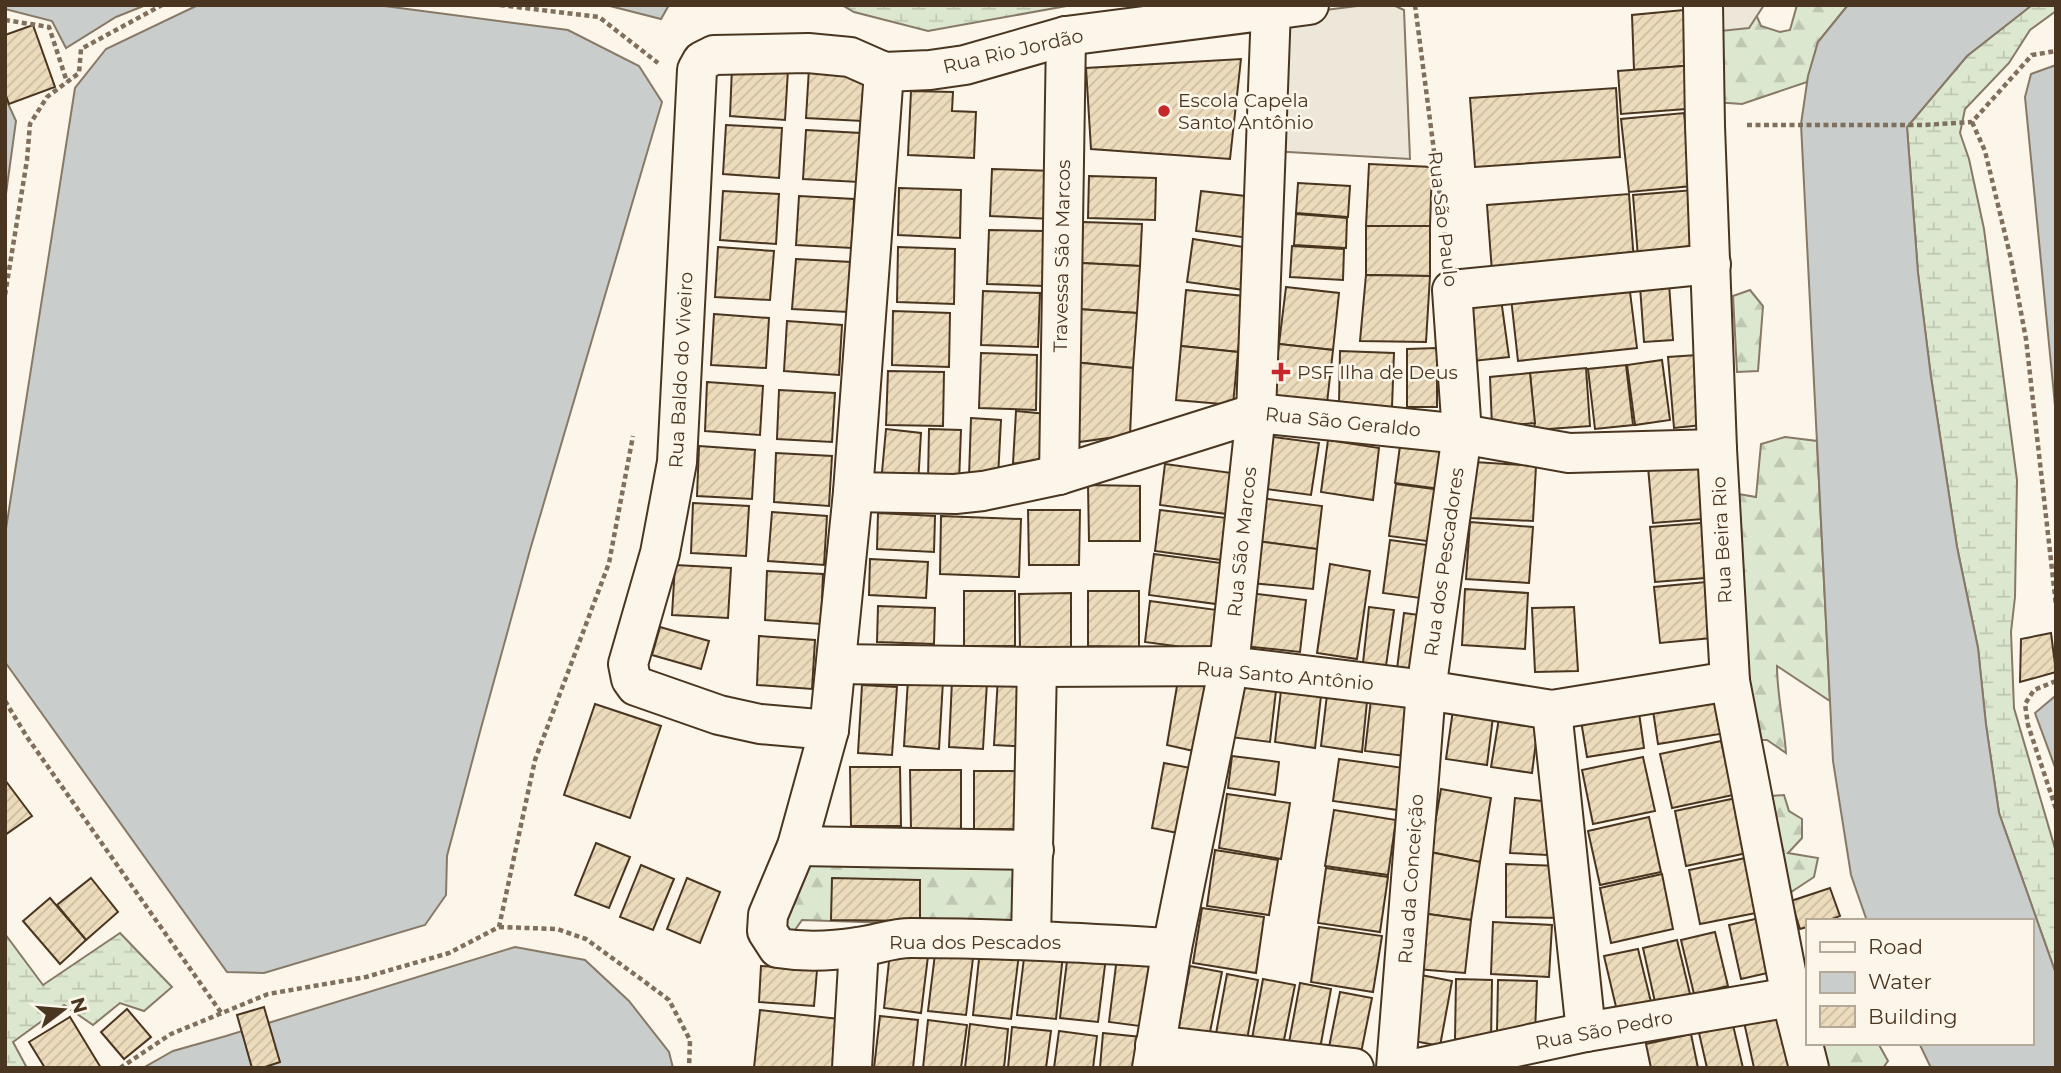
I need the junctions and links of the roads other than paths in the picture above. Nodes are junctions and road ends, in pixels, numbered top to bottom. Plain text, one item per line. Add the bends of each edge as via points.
1 (1703, 5) edge
2 (1290, 7) edge
3 (1066, 36) junction
4 (714, 55) joint
5 (884, 72) junction
6 (1712, 264) junction
7 (1256, 413) junction
8 (1462, 434) junction
9 (1717, 449) junction
10 (1059, 475) junction
11 (853, 492) junction
12 (836, 664) junction
13 (1229, 666) junction
14 (1037, 667) junction
15 (1730, 681) junction
16 (1426, 690) junction
17 (1552, 710) junction
18 (829, 730) junction
19 (797, 846) junction
20 (1034, 850) junction
21 (1031, 939) junction
22 (859, 947) junction
23 (1172, 948) junction
24 (1791, 997) junction
25 (1586, 1032) junction
26 (1154, 1056) edge
27 (852, 1068) edge
28 (1354, 1068) edge
29 (1396, 1068) edge
30 (1418, 1068) edge
31 (1809, 1068) edge

1 - 6 street, Rua Beira Rio
2 - 3 street, Rua Rio Jordão
2 - 7 street, Rua São Marcos
3 - 5 street, Rua Rio Jordão via 965,65
3 - 10 street, Travessa São Marcos
4 - 5 street, Rua Rio Jordão via 808,53 850,58
4 - 18 street, Rua Baldo do Viveiro via 697,70 677,462 660,553 628,664 636,686 719,715
5 - 11 street
6 - 8 street, Rua São Paulo via 1452,290
6 - 9 street, Rua Beira Rio
7 - 8 street, Rua São Geraldo
7 - 10 street, Rua São Geraldo
7 - 13 street, Rua São Marcos
8 - 9 street, Rua São Geraldo via 1569,453
8 - 16 street, Rua dos Pescadores
9 - 15 street, Rua Beira Rio
10 - 11 street, Rua São Geraldo via 955,494
11 - 12 street
12 - 14 street, Rua Santo Antônio
12 - 18 street
13 - 14 street, Rua Santo Antônio
13 - 16 street, Rua Santo Antônio
13 - 23 street, Rua São Marcos
14 - 20 street
15 - 17 street, Rua Santo Antônio
15 - 24 street, Rua Beira Rio
16 - 17 street, Rua Santo Antônio
16 - 29 street, Rua da Conceição
17 - 25 street
18 - 19 street
19 - 20 street
19 - 22 street, Rua dos Pescados via 766,930 778,948
20 - 21 street
21 - 22 street, Rua dos Pescados via 908,938
21 - 23 street, Rua dos Pescados
22 - 27 street
23 - 26 street, Rua São Marcos
24 - 25 street, Rua São Pedro
24 - 31 street, Rua Beira Rio
25 - 30 street, Rua São Pedro
26 - 28 street

